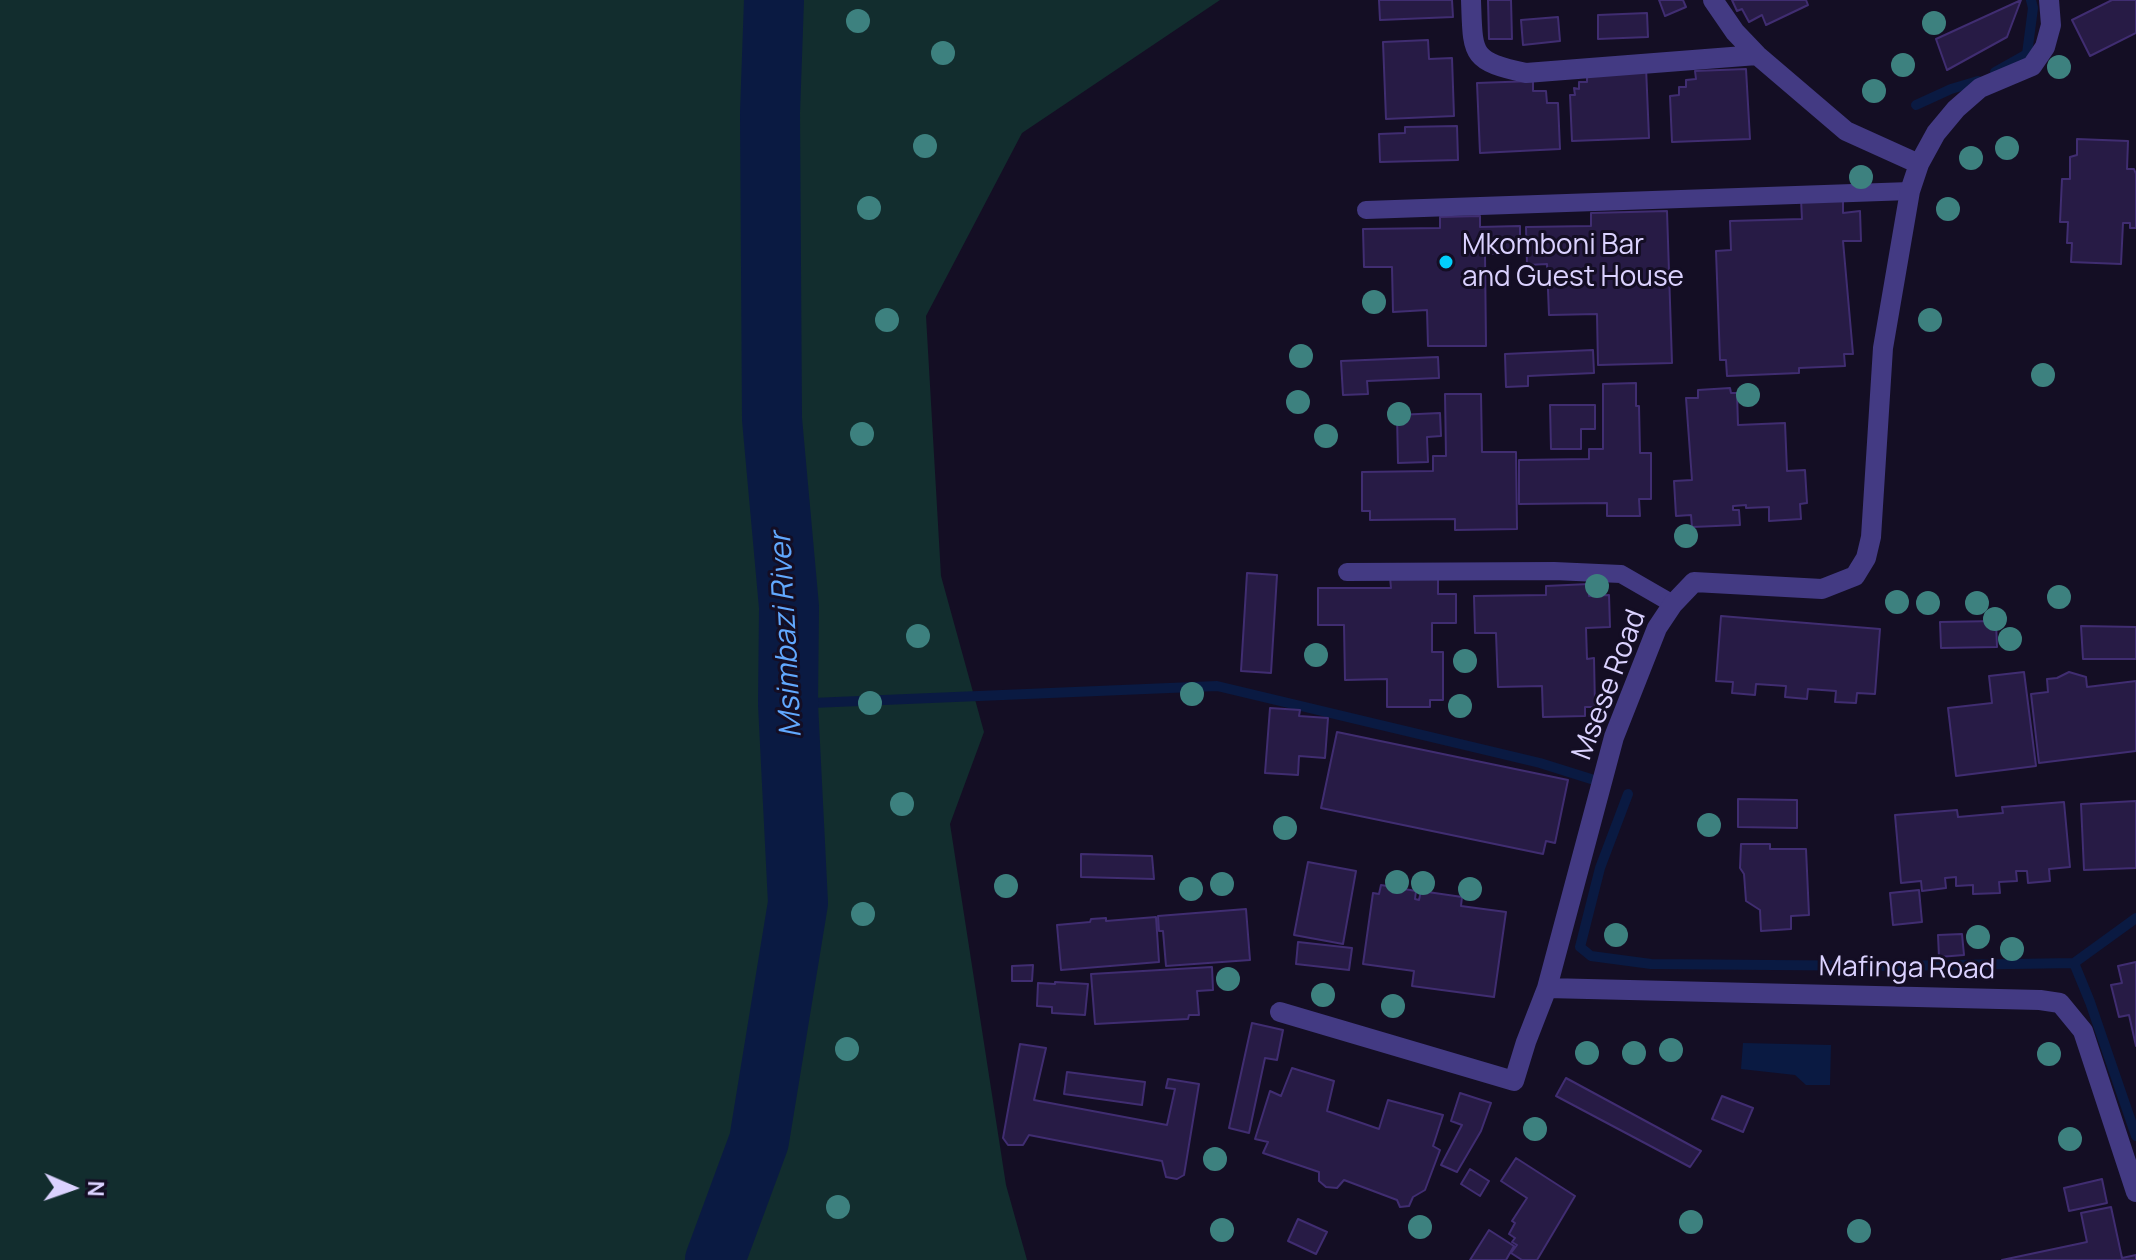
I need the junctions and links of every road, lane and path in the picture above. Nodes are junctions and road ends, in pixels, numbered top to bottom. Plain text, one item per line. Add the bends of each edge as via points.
1 (1471, 0) edge
2 (1713, 0) edge
3 (2049, 0) edge
4 (1757, 55) junction
5 (1919, 164) junction
6 (1910, 191) junction
7 (1366, 210) dead end
8 (1347, 572) dead end
9 (1673, 604) junction
10 (1547, 988) junction
11 (1280, 1012) dead end
12 (2136, 1192) edge

1 - 4 street via 1475,48 1489,65 1526,73
2 - 4 street
3 - 5 street, Msese Road via 2051,25 2032,66 1980,88 1936,133
4 - 5 street via 1846,131
5 - 6 street, Msese Road
6 - 7 lane
6 - 9 street, Msese Road via 1883,348 1871,537 1861,567 1855,576 1822,589 1694,582
8 - 9 lane via 1621,574
9 - 10 street, Msese Road via 1657,628 1614,737
10 - 11 street, Msese Road via 1514,1081
10 - 12 street, Mafinga Road via 2060,1003 2083,1031

